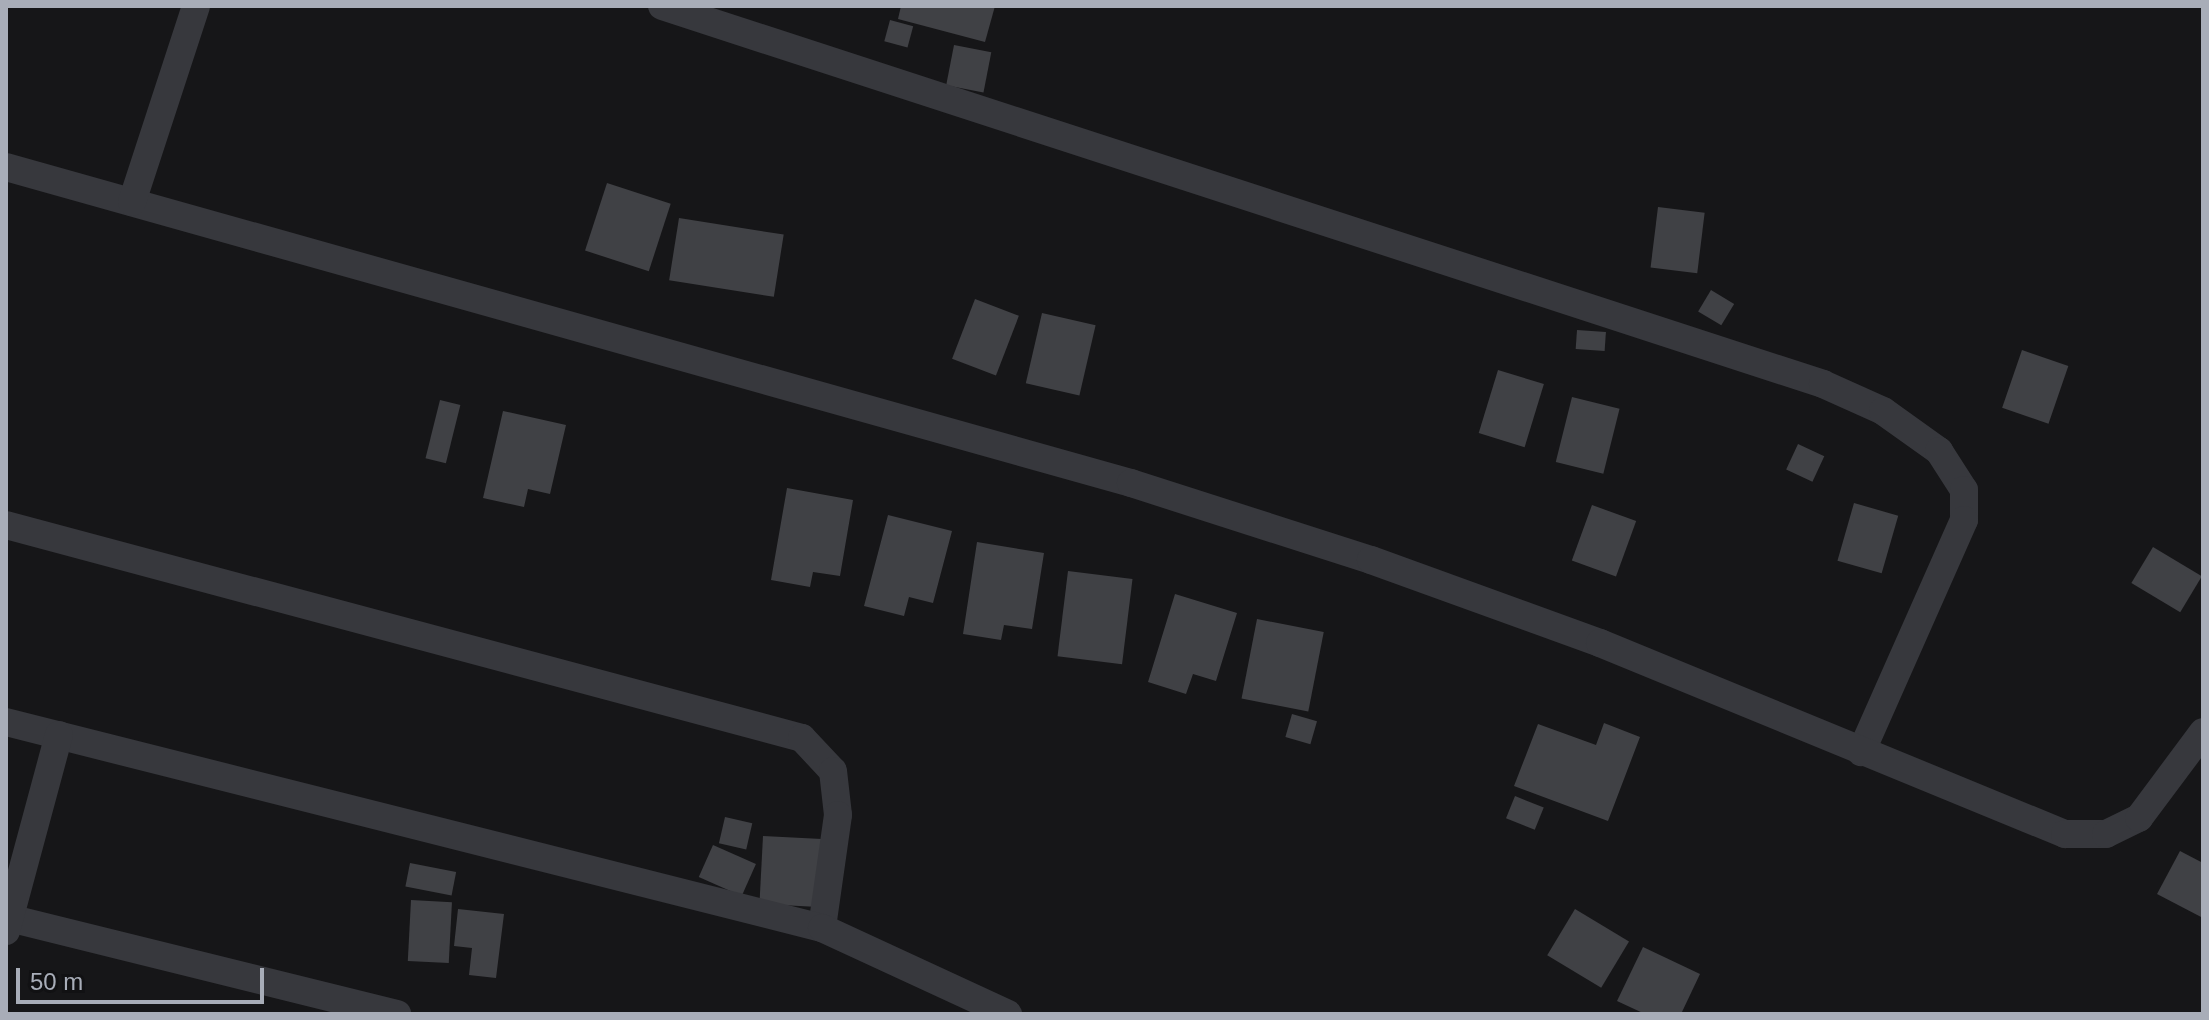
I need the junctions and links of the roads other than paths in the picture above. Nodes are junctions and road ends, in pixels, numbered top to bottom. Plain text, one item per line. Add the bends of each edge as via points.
1 (196, 6) edge
2 (662, 6) edge
3 (6, 167) edge
4 (132, 202) junction
5 (6, 525) edge
6 (6, 722) edge
7 (2203, 732) edge
8 (59, 735) junction
9 (1861, 752) junction
10 (8, 924) edge
11 (822, 928) junction
12 (397, 1014) edge
13 (1008, 1014) edge

1 - 4 street
2 - 9 street via 1823,384 1883,411 1939,451 1964,490 1964,520
3 - 4 street
4 - 9 street via 1131,483 1371,560 1600,643
5 - 11 street via 802,738 833,771 838,815
6 - 8 street
7 - 9 street via 2139,818 2106,834 2065,834
8 - 10 street
8 - 11 street
10 - 12 street
11 - 13 street

